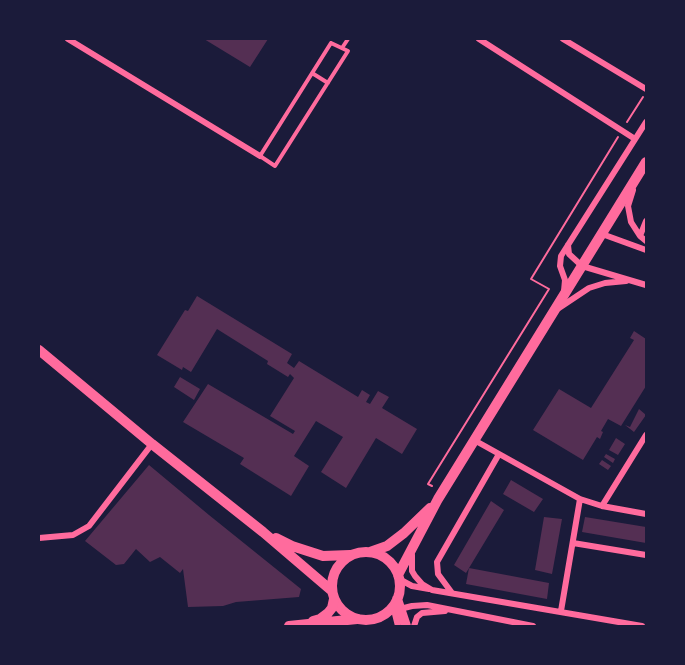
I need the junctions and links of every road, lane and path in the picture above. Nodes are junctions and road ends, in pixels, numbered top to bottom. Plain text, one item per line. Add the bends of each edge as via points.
1 (68, 39) edge
2 (348, 39) edge
3 (479, 39) edge
4 (562, 39) edge
5 (342, 48) junction
6 (312, 73) junction
7 (328, 83) junction
8 (646, 90) edge
9 (635, 109) junction
10 (641, 112) dead end
11 (646, 122) edge
12 (622, 130) junction
13 (635, 139) junction
14 (260, 156) junction
15 (646, 162) edge
16 (637, 177) junction
17 (646, 221) edge
18 (602, 234) junction
19 (643, 239) edge
20 (568, 245) junction
21 (646, 250) edge
22 (582, 266) junction
23 (628, 281) junction
24 (646, 285) edge
25 (563, 296) junction
26 (554, 312) junction
27 (39, 350) edge
28 (646, 435) edge
29 (474, 440) junction
30 (152, 444) junction
31 (499, 454) junction
32 (438, 499) junction
33 (580, 500) junction
34 (602, 506) junction
35 (646, 514) edge
36 (263, 532) junction
37 (39, 538) edge
38 (573, 543) junction
39 (413, 549) junction
40 (370, 552) junction
41 (353, 554) junction
42 (646, 555) edge
43 (398, 577) junction
44 (432, 590) junction
45 (453, 593) junction
46 (333, 595) junction
47 (394, 607) junction
48 (458, 611) junction
49 (561, 611) junction
50 (360, 620) junction
51 (294, 625) edge
52 (373, 626) edge
53 (398, 626) edge
54 (406, 626) edge
55 (414, 626) edge
56 (533, 626) edge
57 (642, 626) edge

1 - 14 street
2 - 5 lane
3 - 12 street
4 - 8 street
5 - 6 lane via 331,44
5 - 7 lane via 348,51
6 - 7 lane
6 - 14 lane
7 - 14 lane via 275,166
8 - 9 path
9 - 10 path
9 - 12 path
11 - 13 street
12 - 13 street
13 - 20 street
15 - 16 main road
16 - 18 main road
16 - 19 street via 628,206 631,222
17 - 19 street
18 - 21 street
18 - 22 main road
20 - 22 street via 568,254
20 - 25 street via 561,256
22 - 23 street
22 - 25 main road
23 - 24 street
23 - 26 street via 589,288
25 - 26 main road
26 - 29 main road
27 - 30 main road
28 - 34 street
29 - 31 street
29 - 32 main road
30 - 36 main road
30 - 37 street via 89,526 73,535
31 - 33 street
31 - 45 street via 437,562 438,574
32 - 39 main road
32 - 40 main road via 404,533 387,546
33 - 34 street
33 - 38 street
34 - 35 street
36 - 41 main road via 314,553
36 - 46 main road
38 - 42 street
38 - 49 street
39 - 43 main road
39 - 44 street via 411,571
40 - 41 main road
40 - 43 main road via 388,561
41 - 46 main road via 333,575
43 - 44 street via 412,586
43 - 47 main road
44 - 45 street
45 - 49 street
46 - 50 main road via 345,613
46 - 51 main road via 332,608 320,619
47 - 48 street via 427,605
47 - 50 main road via 379,617
47 - 53 street
47 - 54 main road
48 - 55 street via 422,613
48 - 56 street
49 - 57 street
50 - 51 main road
50 - 52 main road

